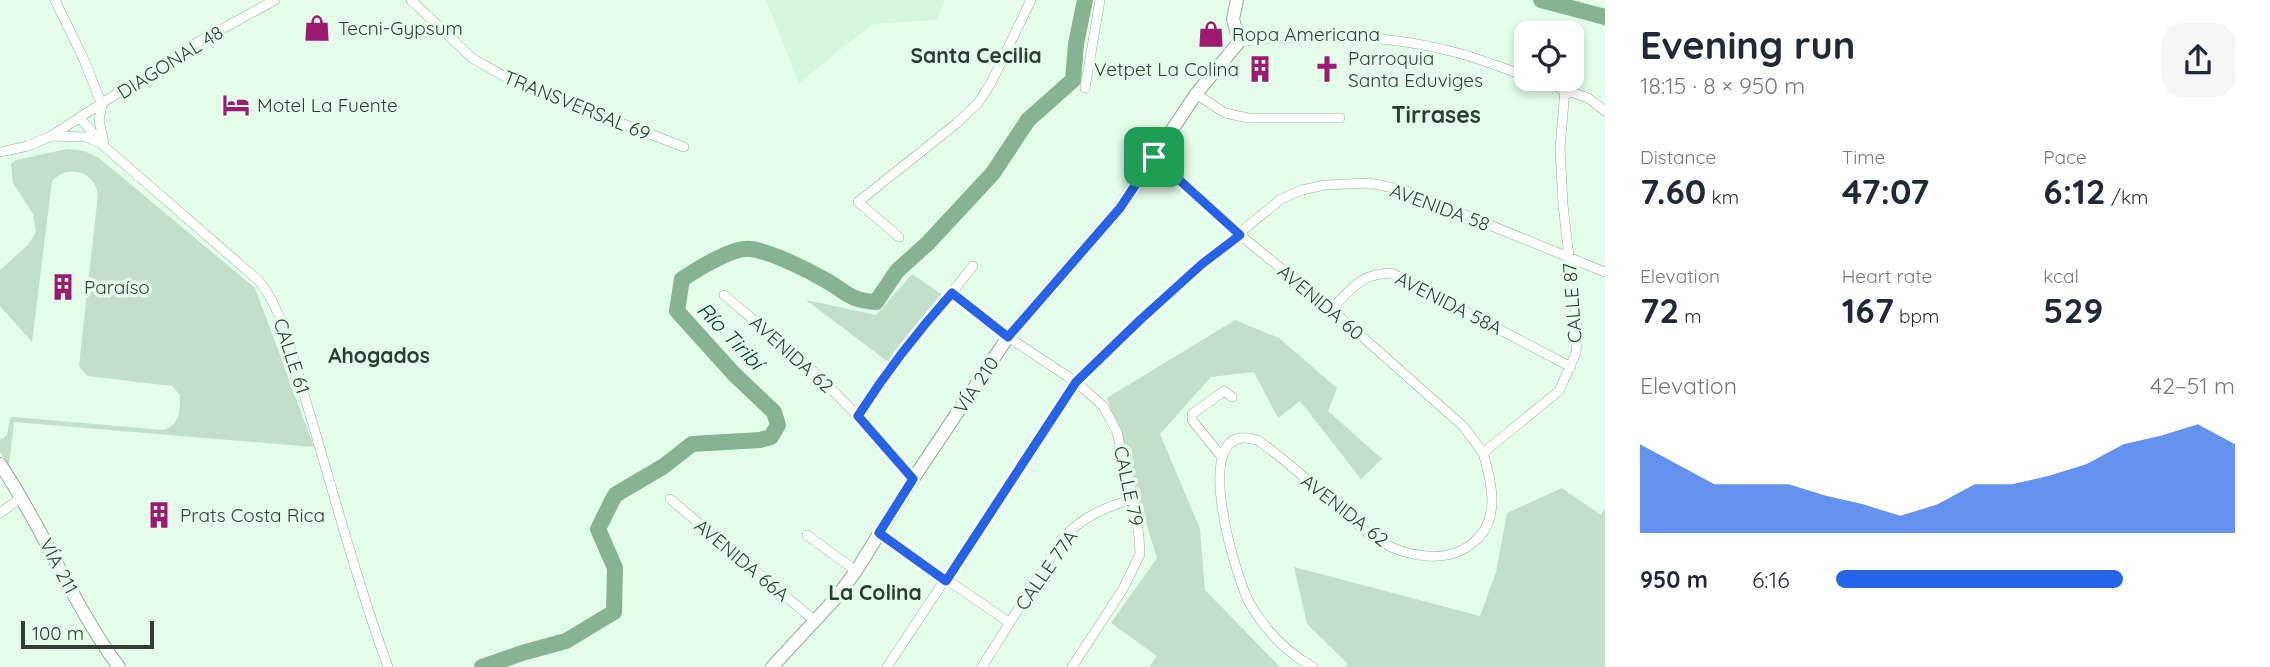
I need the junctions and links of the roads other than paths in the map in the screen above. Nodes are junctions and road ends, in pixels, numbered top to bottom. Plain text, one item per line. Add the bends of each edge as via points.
1 (55, 0) edge
2 (275, 0) edge
3 (411, 0) edge
4 (1031, 0) edge
5 (1100, 0) edge
6 (1235, 1) edge
7 (1239, 42) junction
8 (1514, 72) edge
9 (1085, 88) dead end
10 (1565, 91) edge
11 (1568, 91) edge
12 (1196, 94) junction
13 (102, 105) junction
14 (1605, 111) edge
15 (80, 118) junction
16 (1340, 118) dead end
17 (51, 136) junction
18 (684, 147) dead end
19 (106, 148) junction
20 (0, 152) edge
21 (1154, 157) junction
22 (1240, 235) junction
23 (899, 237) dead end
24 (1569, 258) junction
25 (973, 266) dead end
26 (1605, 272) edge
27 (952, 293) junction
28 (724, 295) dead end
29 (1331, 309) junction
30 (1008, 337) junction
31 (1571, 367) junction
32 (1076, 382) junction
33 (1232, 397) dead end
34 (858, 416) junction
35 (1483, 453) junction
36 (1222, 457) junction
37 (0, 464) edge
38 (913, 479) junction
39 (22, 497) junction
40 (670, 499) dead end
41 (1133, 499) junction
42 (0, 513) edge
43 (879, 533) junction
44 (807, 535) dead end
45 (856, 571) junction
46 (946, 581) junction
47 (815, 621) junction
48 (1010, 623) junction
49 (119, 667) edge
50 (388, 667) edge
51 (772, 667) edge
52 (887, 667) edge
53 (982, 667) edge
54 (1072, 667) edge
55 (1313, 667) edge

1 - 13 street
2 - 13 street, DIAGONAL 48 via 189,47
3 - 18 street, TRANSVERSAL 69 via 472,58 516,83
4 - 23 street via 978,103 858,202
5 - 9 street
6 - 7 main road via 1233,19
7 - 8 street via 1313,36 1397,42 1464,54
7 - 12 main road, VÍA 210
10 - 24 street, CALLE 87 via 1560,148
11 - 14 street
12 - 16 street via 1225,113 1248,118
12 - 21 main road, VÍA 210
13 - 15 street, DIAGONAL 48
13 - 19 street via 99,120
15 - 17 street, DIAGONAL 48
15 - 19 street, CALLE 61
17 - 19 street via 86,136
17 - 20 street
19 - 50 street, CALLE 61 via 269,294 302,385
21 - 22 street, AVENIDA 60
21 - 30 main road, VÍA 210 via 1120,208
22 - 24 street, AVENIDA 58 via 1281,199 1302,190 1369,183 1442,204
22 - 29 street, AVENIDA 60
22 - 32 street, AVENIDA 58 via 1157,304
24 - 26 street, AVENIDA 58
24 - 31 street, CALLE 87 via 1577,339
25 - 27 street
27 - 30 street
27 - 34 street via 909,343
28 - 34 street, AVENIDA 62 via 807,365
29 - 31 street, AVENIDA 58A via 1364,278 1392,273
29 - 35 street, AVENIDA 60 via 1464,428
30 - 32 street, CALLE 79
30 - 38 main road, VÍA 210
31 - 35 street, CALLE 87 via 1559,391
32 - 41 street, CALLE 79 via 1103,406 1117,432
32 - 46 street, AVENIDA 58
33 - 36 street via 1224,391 1192,414 1192,421
34 - 38 street, AVENIDA 62
35 - 36 street, AVENIDA 62 via 1493,492 1480,537 1459,551 1424,556 1376,540 1269,448 1250,438 1236,440
36 - 55 street via 1219,486 1241,585 1275,637
37 - 39 main road, VÍA 211
38 - 43 main road, VÍA 210
39 - 42 street
39 - 49 main road, VÍA 211 via 87,619
40 - 47 street, AVENIDA 66A
41 - 48 street, CALLE 77A via 1109,506 1062,539
41 - 54 street, CALLE 79 via 1138,562
43 - 45 main road, VÍA 210
43 - 46 street
44 - 45 street
45 - 47 main road, VÍA 210
46 - 48 street
46 - 52 street, AVENIDA 58
47 - 51 main road, VÍA 210
48 - 53 street, CALLE 77A

